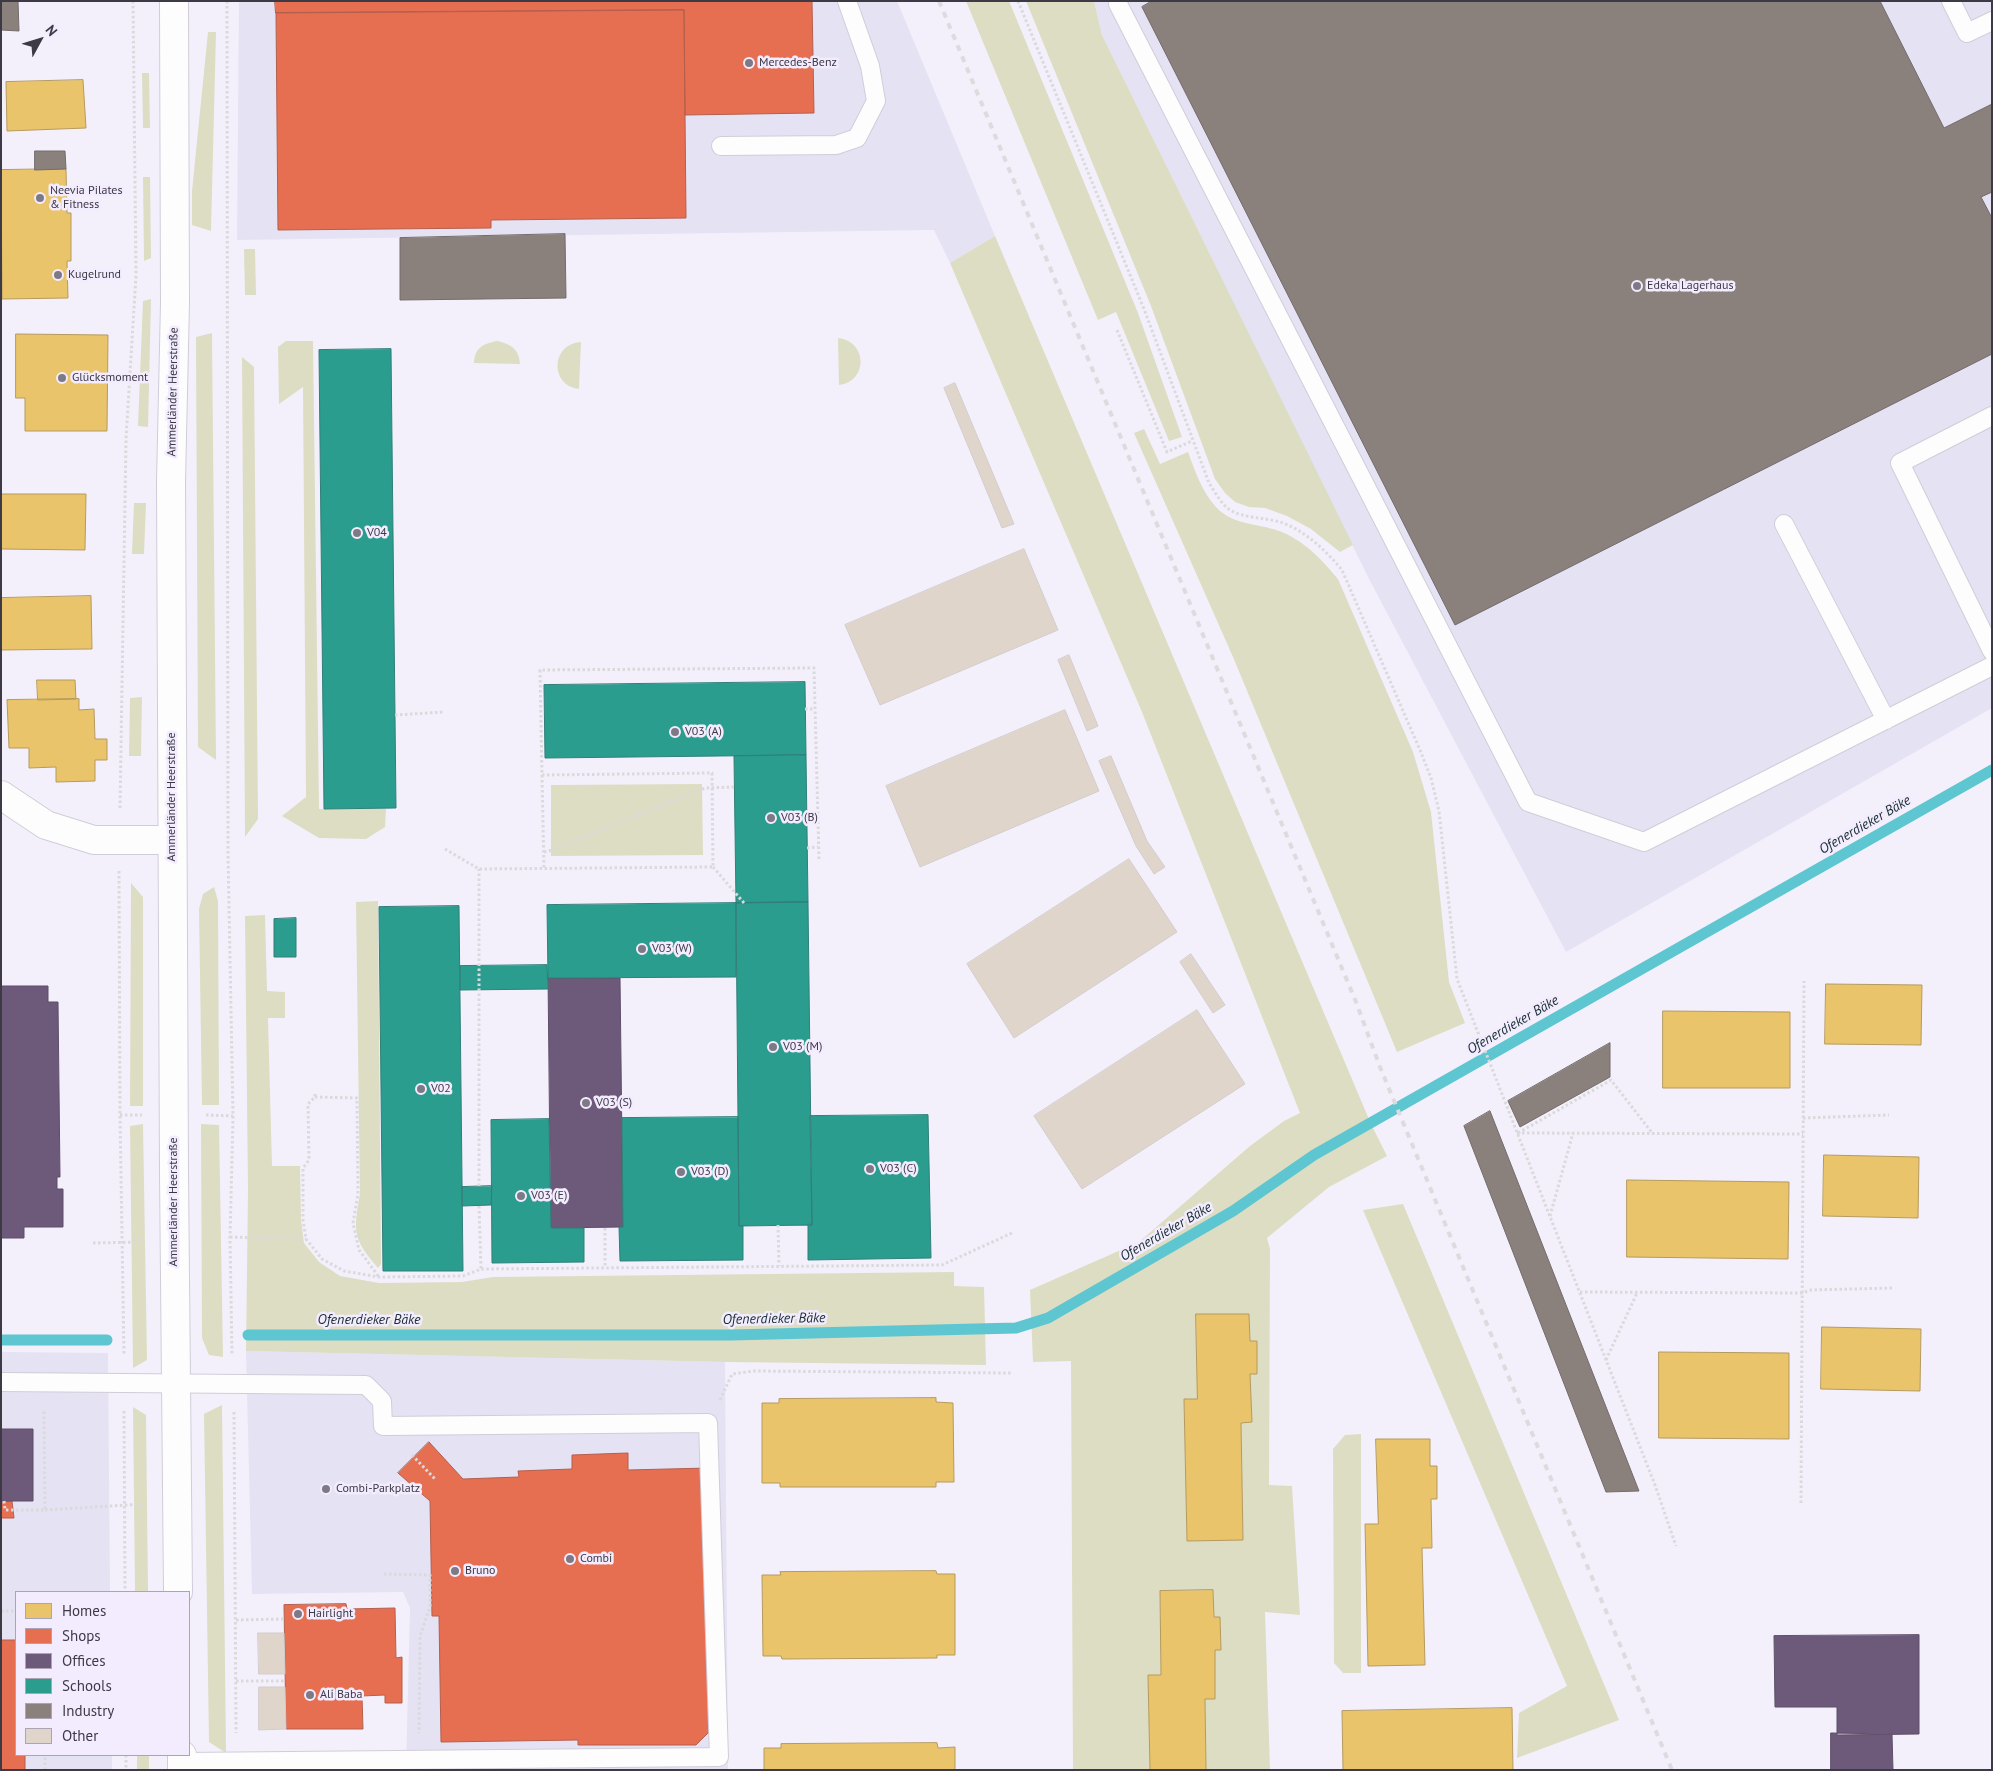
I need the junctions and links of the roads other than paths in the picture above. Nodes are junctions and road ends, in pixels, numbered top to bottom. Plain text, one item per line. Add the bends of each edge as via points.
1 (174, 1) edge
2 (847, 1) edge
3 (1118, 1) edge
4 (1951, 1) edge
5 (1992, 21) edge
6 (721, 146) dead end
7 (1992, 416) edge
8 (1784, 524) dead end
9 (1992, 651) edge
10 (1992, 666) edge
11 (1886, 720) junction
12 (1, 795) edge
13 (172, 840) junction
14 (1, 1382) edge
15 (176, 1383) junction
16 (178, 1591) edge
17 (182, 1762) edge

1 - 13 street, Ammerländer Heerstraße
2 - 6 lane via 870,66 876,101 857,138 836,145
3 - 11 lane via 1528,802 1644,842
4 - 5 lane via 1967,33
7 - 9 lane via 1900,463
8 - 11 lane
10 - 11 lane
12 - 13 street via 46,825 94,840
13 - 15 street, Ammerländer Heerstraße
14 - 15 lane
15 - 16 street, Ammerländer Heerstraße
15 - 17 lane via 366,1385 382,1402 383,1426 708,1423 719,1757

